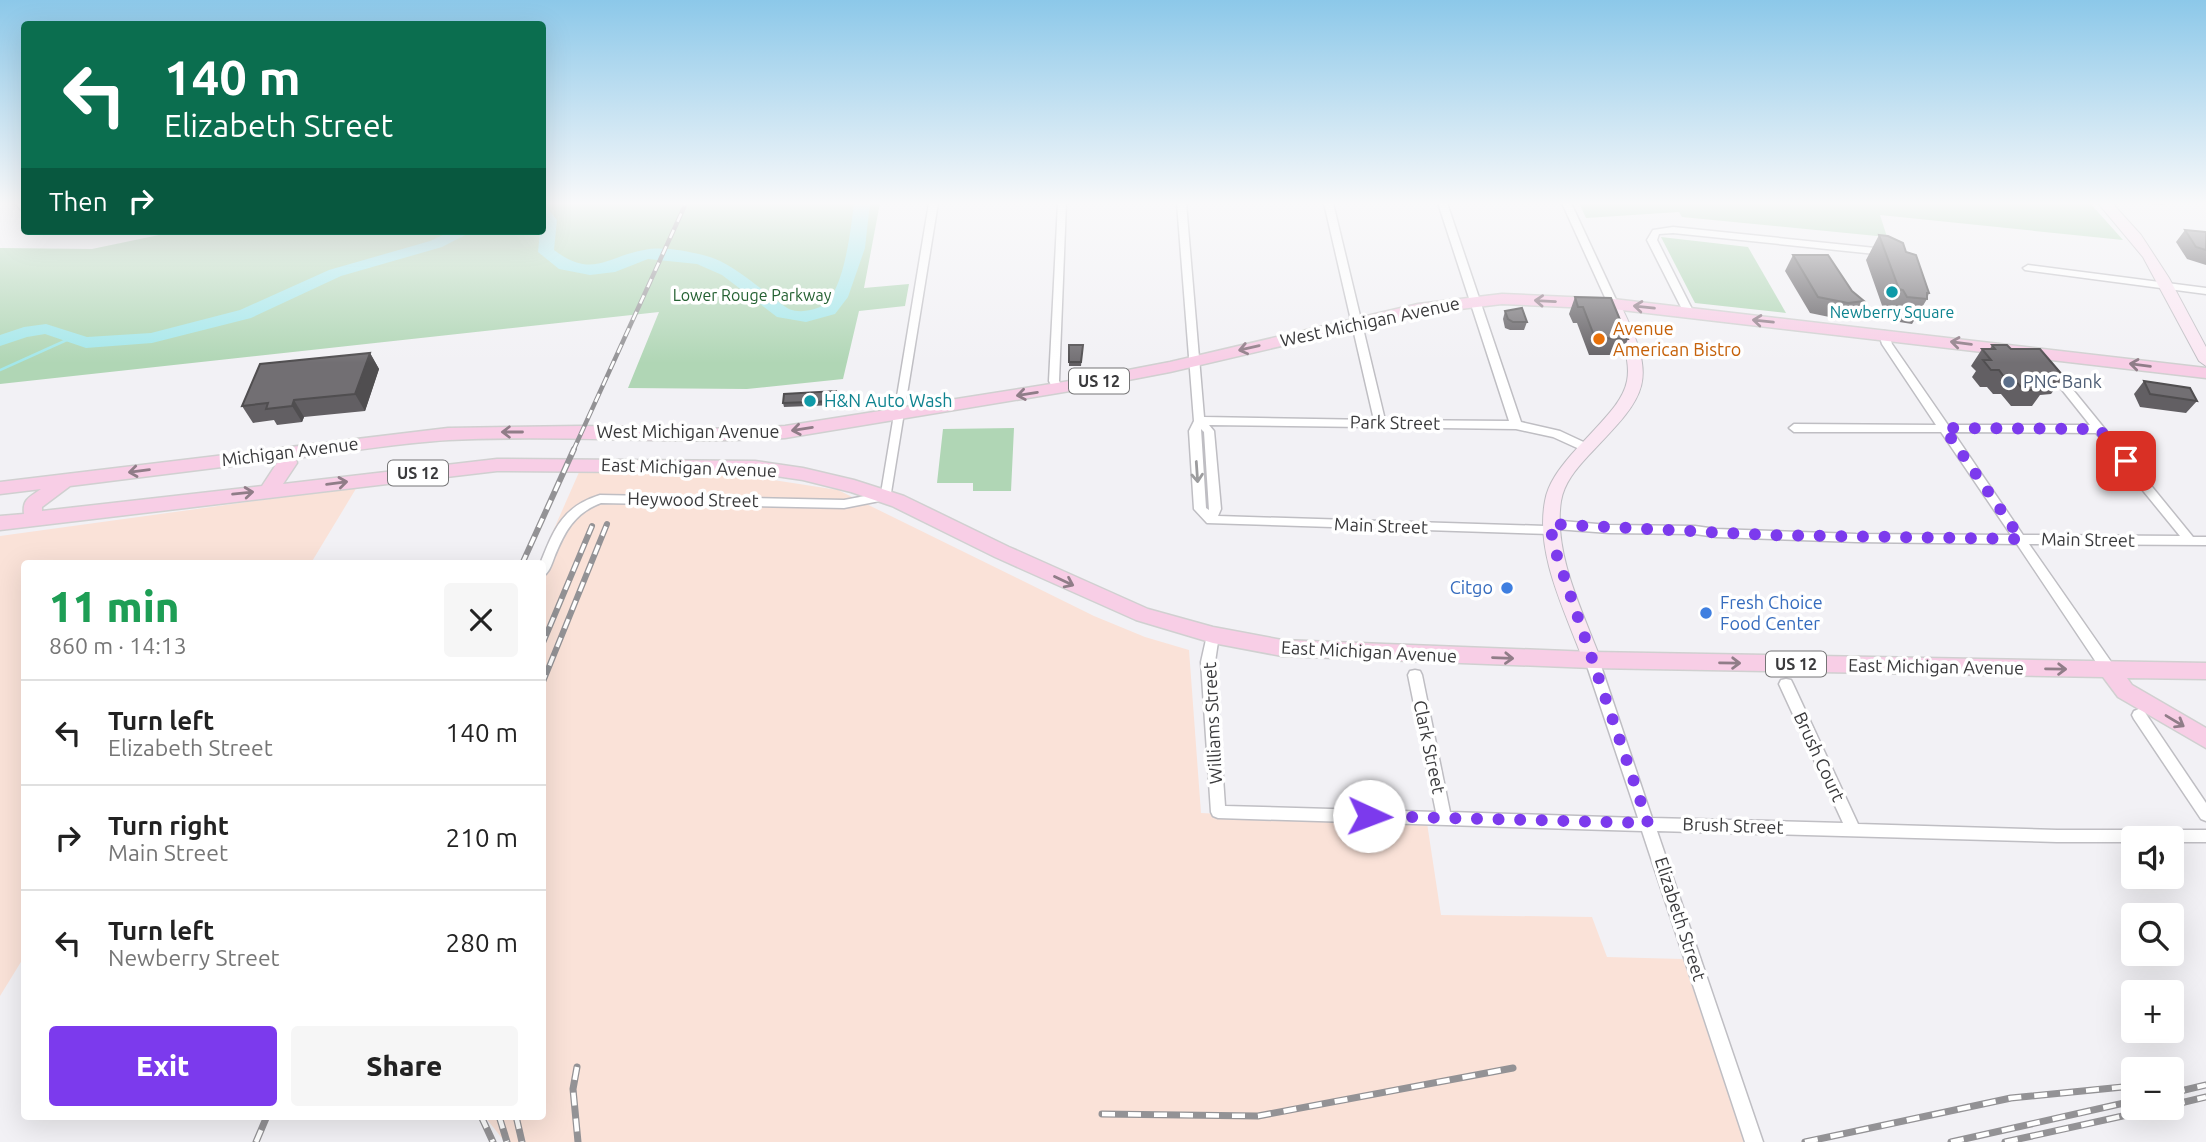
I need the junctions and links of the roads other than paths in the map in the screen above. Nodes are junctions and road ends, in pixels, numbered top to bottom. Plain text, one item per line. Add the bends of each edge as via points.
1 (925, 256) edge
2 (1060, 256) edge
3 (1185, 256) edge
4 (1340, 256) edge
5 (1460, 256) edge
6 (1591, 256) edge
7 (1660, 256) edge
8 (2147, 256) edge
9 (2028, 268) dead end
10 (2164, 285) junction
11 (2206, 291) edge
12 (1476, 301) junction
13 (1613, 304) junction
14 (1689, 313) junction
15 (1356, 323) junction
16 (1884, 334) junction
17 (2036, 352) junction
18 (1193, 361) junction
19 (2206, 361) edge
20 (2206, 373) edge
21 (1058, 389) junction
22 (898, 414) junction
23 (1199, 421) junction
24 (1380, 423) junction
25 (1516, 425) junction
26 (1794, 428) dead end
27 (1944, 428) junction
28 (2099, 429) junction
29 (581, 432) joint
30 (1586, 448) junction
31 (286, 453) junction
32 (566, 464) joint
33 (71, 479) junction
34 (0, 488) edge
35 (269, 491) junction
36 (886, 496) junction
37 (34, 518) junction
38 (0, 523) edge
39 (1551, 527) junction
40 (2021, 539) junction
41 (2190, 541) junction
42 (2206, 541) edge
43 (546, 565) edge
44 (1213, 635) junction
45 (1592, 660) junction
46 (2109, 670) junction
47 (2206, 671) edge
48 (1415, 675) dead end
49 (1786, 684) dead end
50 (2139, 715) dead end
51 (2206, 739) edge
52 (1218, 812) joint
53 (2206, 815) edge
54 (1444, 818) junction
55 (1648, 823) junction
56 (1853, 830) junction
57 (2206, 836) edge
58 (1754, 1142) edge

1 - 22 street
2 - 21 street via 1054,380
3 - 18 street
4 - 15 street
5 - 12 street
6 - 13 street, Elizabeth Street
7 - 14 street
8 - 10 street
9 - 10 street
10 - 11 street
10 - 19 street
13 -> 12 main road, West Michigan Avenue / US 12
12 - 15 main road, West Michigan Avenue / US 12
12 - 25 street
14 -> 13 main road, West Michigan Avenue / US 12
13 - 30 street, Elizabeth Street via 1634,347 1637,379 1625,407
16 -> 14 main road, West Michigan Avenue / US 12
15 -> 18 main road, West Michigan Avenue / US 12
15 - 24 street
17 -> 16 main road, West Michigan Avenue / US 12
16 - 27 street
20 -> 17 main road, West Michigan Avenue / US 12
17 - 28 street
18 - 21 main road, West Michigan Avenue / US 12
18 - 23 street
21 -> 22 main road, West Michigan Avenue / US 12
22 -> 29 main road, West Michigan Avenue / US 12 via 740,435
22 - 36 street
23 - 24 street, Park Street
23 - 39 street, Main Street via 1194,431 1200,509 1211,520
24 - 25 street, Park Street
25 - 30 street, Park Street via 1556,434
26 - 27 street
27 - 28 street
27 - 40 street
28 - 41 street
29 -> 31 main road, Michigan Avenue / US 12 via 448,434
30 - 39 street, Elizabeth Street via 1558,485
31 -> 33 main road, Michigan Avenue / US 12
31 - 35 main road via 288,463
35 -> 32 main road, Michigan Avenue / US 12 via 497,465
32 - 36 main road, East Michigan Avenue / US 12 via 755,467 803,474
33 - 34 main road, Michigan Avenue / US 12
33 - 37 main road via 32,503
37 -> 35 main road, Michigan Avenue / US 12
36 - 43 street, Heywood Street via 844,504 600,499 570,514
36 -> 44 main road, East Michigan Avenue / US 12 via 1117,605
37 - 38 main road, Michigan Avenue / US 12
39 - 40 street, Main Street
39 - 45 street, Elizabeth Street
40 - 41 street, Main Street
40 - 46 street
41 - 42 street, Main Street
44 -> 45 main road, East Michigan Avenue / US 12 via 1312,651
44 - 52 street, Williams Street via 1208,662
45 -> 46 main road, East Michigan Avenue / US 12
45 - 55 street, Elizabeth Street
46 - 47 main road, East Michigan Avenue / US 12
46 -> 51 main road via 2124,691
48 - 54 street, Clark Street
49 - 56 street, Brush Court
50 - 53 street
52 - 54 street, Brush Street
54 - 55 street, Brush Street
55 - 56 street, Brush Street
55 - 58 street, Elizabeth Street
56 - 57 street, Brush Street

